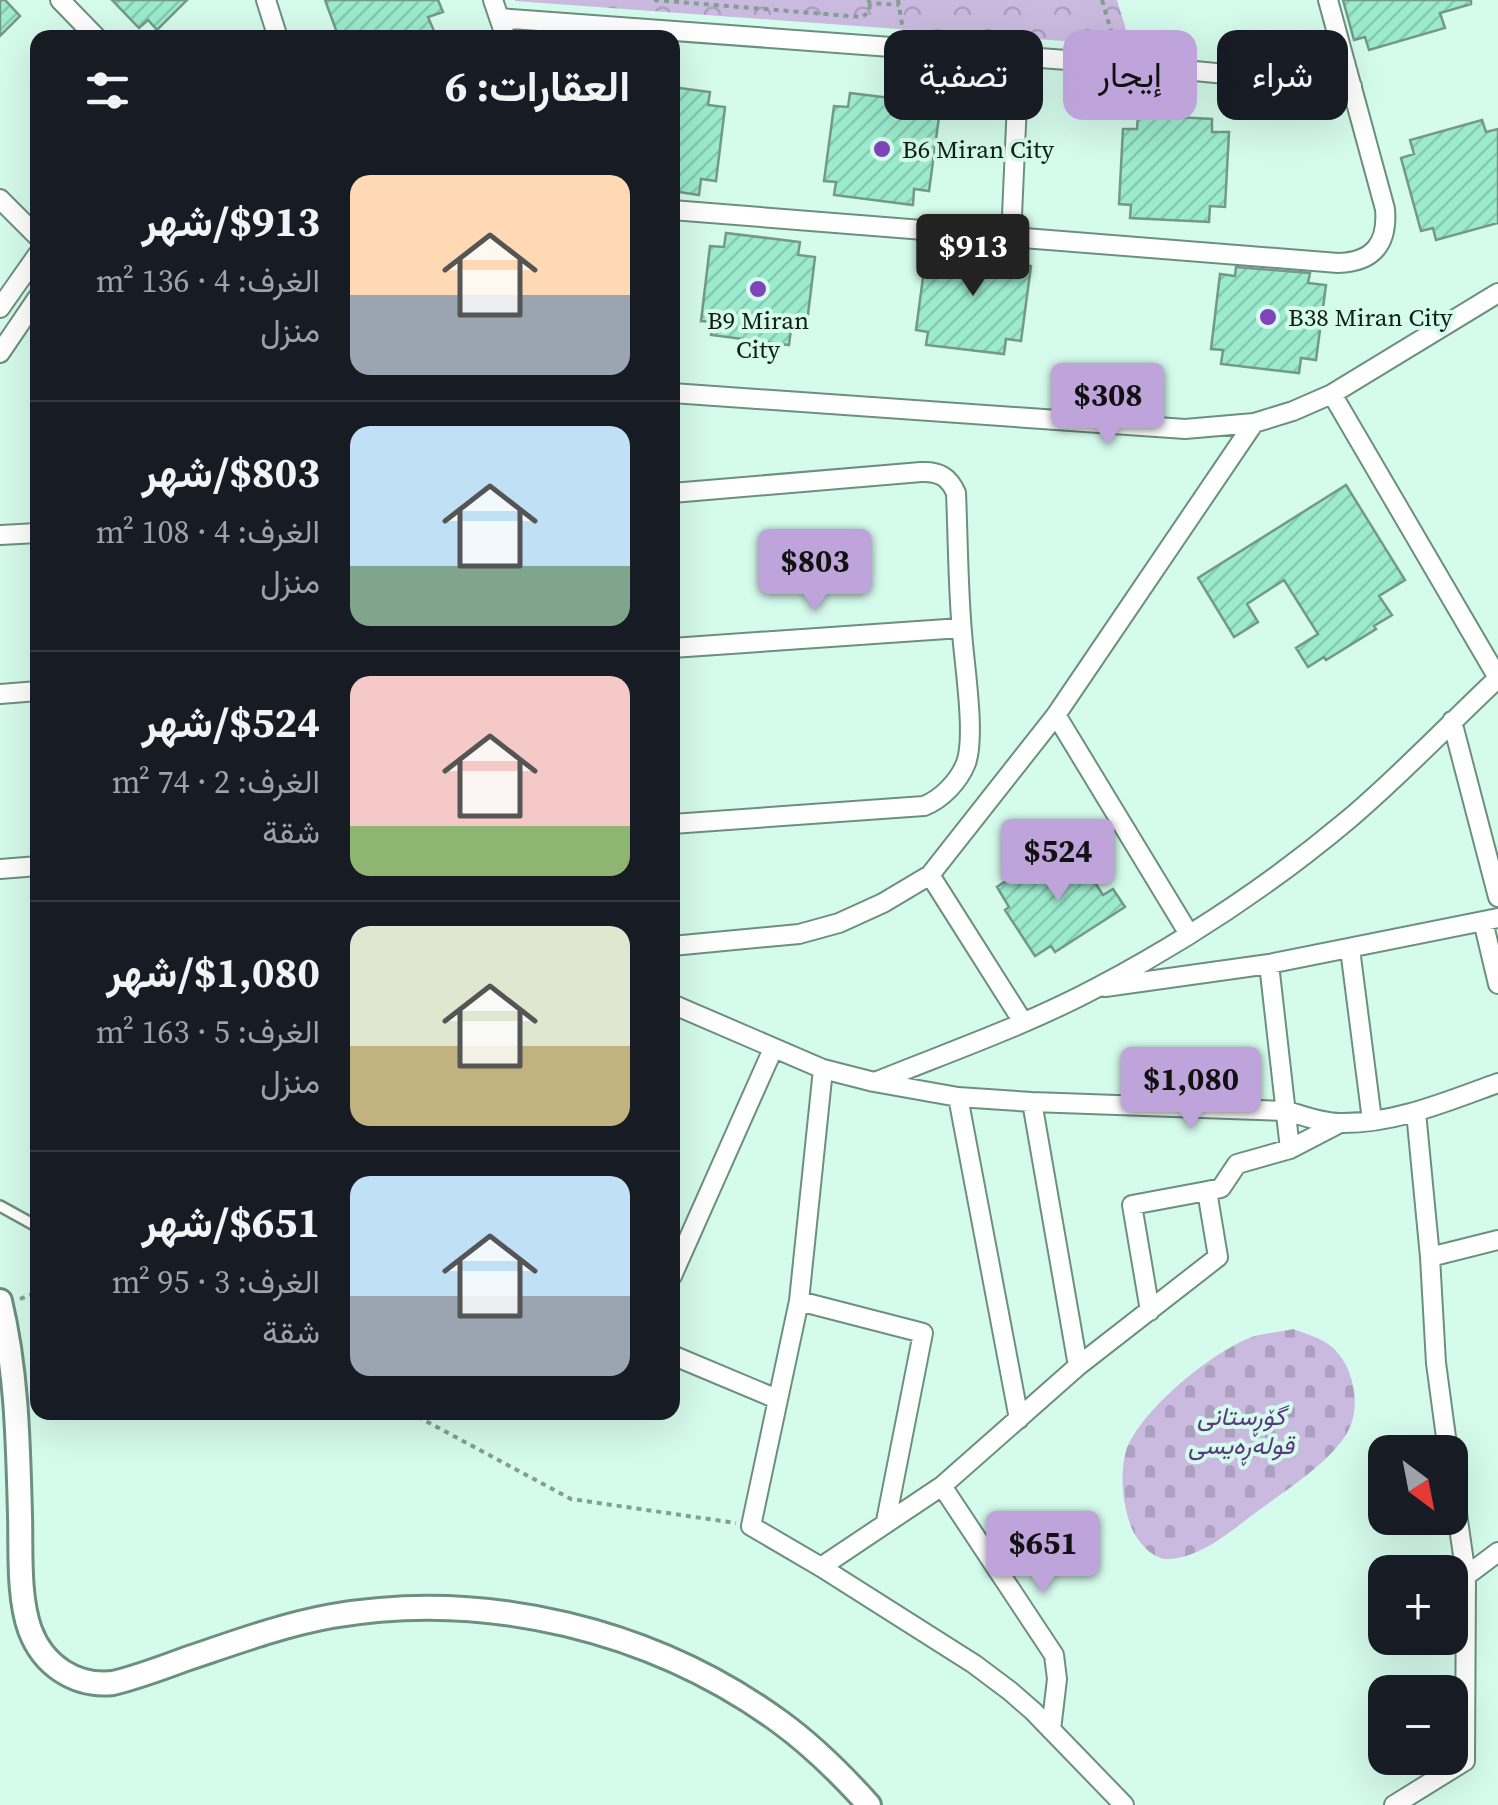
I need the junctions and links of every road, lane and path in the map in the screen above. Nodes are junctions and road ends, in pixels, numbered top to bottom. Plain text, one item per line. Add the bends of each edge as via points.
1 (60, 0) edge
2 (266, 0) edge
3 (654, 0) edge
4 (1102, 0) edge
5 (1328, 0) edge
6 (698, 2) edge
7 (869, 2) edge
8 (898, 2) edge
9 (496, 9) edge
10 (89, 30) edge
11 (275, 30) edge
12 (903, 30) edge
13 (1111, 30) edge
14 (884, 47) edge
15 (1197, 71) edge
16 (1352, 86) junction
17 (1017, 120) edge
18 (0, 199) edge
19 (680, 211) edge
20 (30, 229) edge
21 (1012, 238) junction
22 (30, 265) edge
23 (1498, 293) edge
24 (0, 308) edge
25 (30, 309) edge
26 (0, 354) edge
27 (1332, 394) junction
28 (680, 395) edge
29 (1254, 423) junction
30 (680, 491) edge
31 (30, 533) edge
32 (0, 535) edge
33 (961, 628) junction
34 (680, 647) edge
35 (1498, 678) edge
36 (30, 692) edge
37 (0, 694) edge
38 (1056, 714) junction
39 (1452, 722) junction
40 (680, 824) edge
41 (30, 867) edge
42 (0, 869) edge
43 (930, 875) junction
44 (1498, 897) edge
45 (1491, 920) edge
46 (1189, 934) junction
47 (680, 945) edge
48 (1350, 950) junction
49 (1269, 964) junction
50 (1498, 984) edge
51 (1096, 988) junction
52 (680, 1009) edge
53 (1023, 1022) junction
54 (772, 1049) junction
55 (823, 1069) junction
56 (874, 1082) junction
57 (1498, 1083) edge
58 (958, 1098) junction
59 (1032, 1102) junction
60 (1287, 1111) junction
61 (1416, 1112) junction
62 (1372, 1120) junction
63 (1340, 1123) junction
64 (1290, 1149) junction
65 (1207, 1191) junction
66 (0, 1206) edge
67 (30, 1223) edge
68 (1498, 1240) edge
69 (1430, 1257) junction
70 (680, 1258) edge
71 (0, 1301) edge
72 (799, 1301) junction
73 (1150, 1311) junction
74 (3, 1323) edge
75 (680, 1358) edge
76 (1078, 1366) junction
77 (777, 1400) junction
78 (1019, 1419) junction
79 (424, 1420) edge
80 (1446, 1435) edge
81 (942, 1486) junction
82 (886, 1521) junction
83 (751, 1526) junction
84 (1498, 1552) edge
85 (821, 1567) junction
86 (1468, 1574) edge
87 (1466, 1655) edge
88 (1051, 1730) junction
89 (869, 1805) edge
90 (1124, 1805) edge
91 (1394, 1805) edge

1 - 10 street
2 - 11 street
3 - 6 path
4 - 13 path
5 - 16 street
6 - 7 path via 862,17
7 - 8 path
8 - 12 path
9 - 14 street
15 - 16 street
16 - 21 street via 1386,226 1381,242 1355,263
17 - 21 street
18 - 20 street
19 - 21 street
22 - 24 street
23 - 27 street
25 - 26 street
27 - 29 street
27 - 35 street
28 - 29 street via 1185,429
29 - 38 street
30 - 33 street via 943,475 956,493
31 - 32 street
33 - 34 street
33 - 40 street via 968,754 955,781 933,802 912,809
35 - 39 street
36 - 37 street
38 - 43 street
38 - 46 street
39 - 44 street
39 - 46 street via 1350,818
41 - 42 street
43 - 47 street via 858,916 799,934
43 - 53 street
45 - 48 street
45 - 50 street
46 - 51 street
48 - 49 street
48 - 62 street
49 - 51 street
49 - 60 street
51 - 53 street
52 - 54 street
53 - 56 street
54 - 55 street
54 - 70 street
55 - 56 street
55 - 72 street
56 - 58 street
57 - 61 street
58 - 59 street
58 - 78 street
59 - 60 street
59 - 76 street
60 - 63 street
60 - 64 street
61 - 62 street
61 - 69 street
62 - 63 street
63 - 64 street
64 - 65 street via 1237,1164 1220,1188
65 - 73 street via 1218,1256
65 - 73 street via 1132,1206
66 - 67 lane
68 - 69 street
69 - 80 street
71 - 74 street
72 - 77 street
72 - 82 street via 923,1333
73 - 76 street
74 - 89 street via 17,1419 26,1618 48,1661 69,1676 90,1683 124,1680 298,1624 368,1611 435,1608 544,1619 641,1648 721,1685 804,1740
75 - 77 street
76 - 78 street
77 - 83 street
78 - 81 street
79 - 83 path via 571,1499
81 - 82 street
81 - 88 street via 1054,1655
82 - 85 street
83 - 85 street
84 - 86 street
85 - 88 street via 974,1664
87 - 91 street via 1465,1761
88 - 90 street

